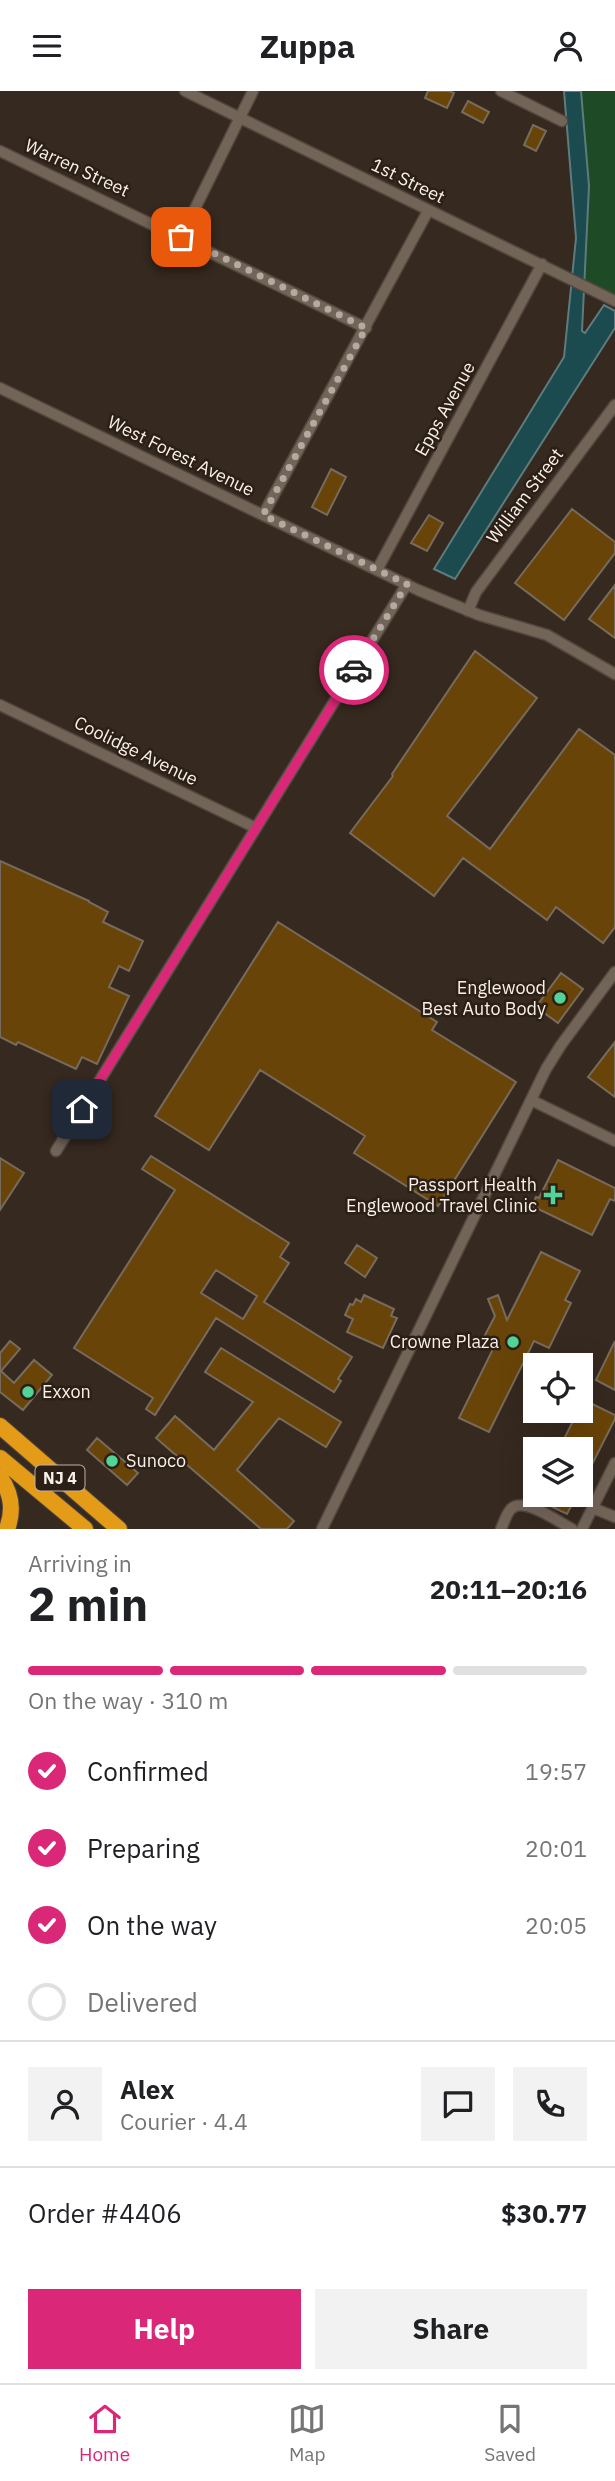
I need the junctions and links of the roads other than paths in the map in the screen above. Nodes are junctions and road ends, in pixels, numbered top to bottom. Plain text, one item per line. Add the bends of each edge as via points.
1 (185, 91) edge
2 (253, 91) edge
3 (501, 91) edge
4 (240, 117) junction
5 (562, 121) dead end
6 (0, 151) edge
7 (428, 211) junction
8 (181, 237) junction
9 (542, 264) junction
10 (615, 301) edge
11 (366, 328) junction
12 (0, 388) edge
13 (615, 405) edge
14 (263, 515) junction
15 (377, 570) junction
16 (407, 584) junction
17 (468, 611) junction
18 (615, 674) edge
19 (0, 705) edge
20 (256, 828) junction
21 (615, 972) edge
22 (611, 985) edge
23 (531, 1100) junction
24 (615, 1141) edge
25 (56, 1151) dead end
26 (0, 1426) edge
27 (0, 1458) edge
28 (615, 1463) edge
29 (0, 1477) edge
30 (593, 1508) junction
31 (615, 1517) edge
32 (327, 1527) edge
33 (7, 1529) edge
34 (85, 1529) edge
35 (119, 1529) edge
36 (500, 1529) edge
37 (572, 1529) edge
38 (582, 1529) edge

1 - 4 street, 1st Street
2 - 4 street
3 - 5 street
4 - 7 street, 1st Street
4 - 8 street
6 - 8 street, Warren Street
7 - 9 street, 1st Street
7 - 11 street
8 - 11 street, Warren Street
9 - 10 street, 1st Street
9 - 15 street, Epps Avenue
11 - 14 street
12 - 14 street, West Forest Avenue
13 - 17 street, William Street via 476,592
14 - 15 street, West Forest Avenue
15 - 16 street, West Forest Avenue
16 - 17 street, West Forest Avenue
16 - 20 street
17 - 18 street, West Forest Avenue via 547,635
19 - 20 street, Coolidge Avenue
20 - 25 street
21 - 22 street
22 - 23 street via 561,1045
23 - 24 street
23 - 32 street
26 - 35 highway, NJ 4
27 - 34 highway, NJ 4
28 - 30 street
29 - 33 highway via 12,1504
30 - 31 street
30 - 38 street
36 - 37 street via 517,1505 527,1505

